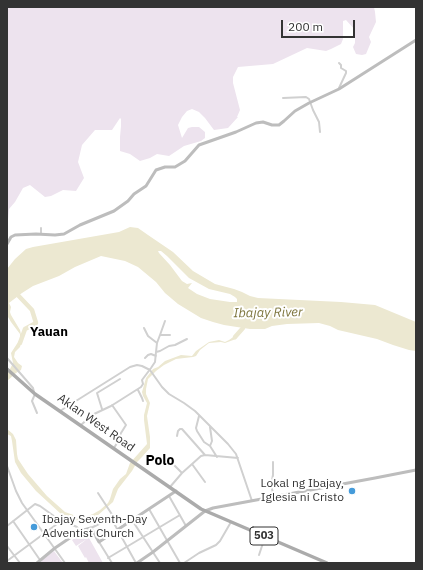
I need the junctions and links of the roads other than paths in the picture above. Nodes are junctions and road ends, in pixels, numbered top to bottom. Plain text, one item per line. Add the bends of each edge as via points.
1 (416, 40) edge
2 (339, 63) dead end
3 (339, 89) junction
4 (283, 98) dead end
5 (310, 102) junction
6 (320, 132) dead end
7 (41, 228) dead end
8 (41, 234) junction
9 (7, 244) edge
10 (165, 321) dead end
11 (144, 328) dead end
12 (160, 335) junction
13 (170, 335) dead end
14 (187, 339) dead end
15 (157, 343) junction
16 (156, 352) junction
17 (156, 356) junction
18 (7, 358) edge
19 (146, 358) dead end
20 (7, 369) edge
21 (150, 370) junction
22 (120, 379) dead end
23 (138, 390) junction
24 (34, 393) junction
25 (143, 401) dead end
26 (112, 405) junction
27 (102, 409) junction
28 (60, 411) junction
29 (37, 413) dead end
30 (199, 416) junction
31 (81, 426) junction
32 (210, 426) junction
33 (177, 436) dead end
34 (210, 446) junction
35 (114, 448) junction
36 (205, 456) junction
37 (218, 457) junction
38 (238, 458) junction
39 (169, 460) dead end
40 (273, 462) dead end
41 (192, 464) junction
42 (7, 466) edge
43 (416, 470) edge
44 (182, 473) junction
45 (205, 482) dead end
46 (262, 484) dead end
47 (271, 485) junction
48 (170, 487) junction
49 (176, 491) junction
50 (98, 493) dead end
51 (169, 496) junction
52 (274, 497) junction
53 (252, 501) junction
54 (149, 509) junction
55 (28, 510) junction
56 (205, 511) junction
57 (180, 515) junction
58 (112, 518) junction
59 (132, 520) junction
60 (13, 521) junction
61 (61, 521) junction
62 (231, 522) junction
63 (7, 525) edge
64 (186, 526) junction
65 (160, 527) junction
66 (91, 528) junction
67 (80, 530) junction
68 (117, 530) junction
69 (44, 533) junction
70 (143, 537) junction
71 (265, 537) junction
72 (168, 541) junction
73 (99, 542) junction
74 (29, 545) junction
75 (7, 546) edge
76 (127, 547) junction
77 (55, 548) junction
78 (153, 552) junction
79 (259, 555) dead end
80 (14, 556) junction
81 (108, 558) junction
82 (7, 561) edge
83 (39, 562) edge
84 (20, 563) edge
85 (65, 563) edge
86 (112, 563) edge
87 (136, 563) edge
88 (160, 563) edge
89 (180, 563) edge
90 (184, 563) edge
91 (327, 563) edge

1 - 3 street
2 - 3 street via 346,71
3 - 5 street
4 - 5 street via 306,97
5 - 6 street via 319,122
5 - 8 street via 294,111 279,125 256,123 199,145 185,161 175,167 156,170 146,186 114,211 64,234
7 - 8 street
8 - 9 street via 15,235
10 - 12 street
11 - 15 street via 148,336
12 - 13 street
12 - 15 street
14 - 16 street
15 - 16 street
16 - 17 street
17 - 19 street via 151,354
17 - 21 street
18 - 24 street via 34,388
20 - 24 main road, Aklan West Road / 503
21 - 23 street
21 - 28 street via 137,365 130,367
21 - 30 street via 169,394
22 - 27 street via 97,393
23 - 25 street
23 - 26 street
24 - 28 main road, Aklan West Road / 503
24 - 29 street via 32,400
26 - 27 street
26 - 35 street via 126,425
27 - 31 street
28 - 31 main road, Aklan West Road / 503
30 - 32 street
30 - 34 street via 196,431
31 - 35 main road, Aklan West Road / 503
32 - 34 street
32 - 38 street
33 - 36 street via 178,431 182,429
34 - 37 street
35 - 48 main road, Aklan West Road / 503
36 - 37 street
36 - 41 street via 201,456
37 - 38 street
38 - 53 street
39 - 44 street
40 - 47 street
41 - 44 street
41 - 45 street
42 - 55 street via 19,497
43 - 52 street
44 - 48 street
46 - 47 street
47 - 52 street
48 - 49 main road, Aklan West Road / 503
48 - 51 street
49 - 51 street
49 - 56 main road, Aklan West Road / 503
50 - 58 street
51 - 54 street
51 - 57 street
52 - 53 street
53 - 56 street
54 - 59 street
54 - 65 street
55 - 60 street
55 - 61 street via 35,504
55 - 69 street
56 - 62 main road, Aklan West Road / 503
56 - 64 street
57 - 64 street
57 - 65 street
58 - 66 street
58 - 68 street
59 - 68 street
59 - 70 street
60 - 63 street
60 - 74 street
61 - 67 street
61 - 69 street
62 - 71 main road, Aklan West Road / 503
62 - 90 street via 216,545
64 - 72 street
65 - 70 street
65 - 72 street
66 - 67 street
66 - 73 street
67 - 77 street
68 - 73 street
68 - 76 street
69 - 74 street
69 - 77 street
70 - 76 street
70 - 78 street
71 - 79 street
71 - 91 main road, Aklan West Road / 503
72 - 78 street
72 - 89 street
73 - 81 street
74 - 80 street
74 - 83 street
75 - 80 street
76 - 81 street
76 - 87 street
77 - 83 street
77 - 85 street
78 - 87 street
78 - 88 street
80 - 82 street
80 - 84 street
81 - 86 street

